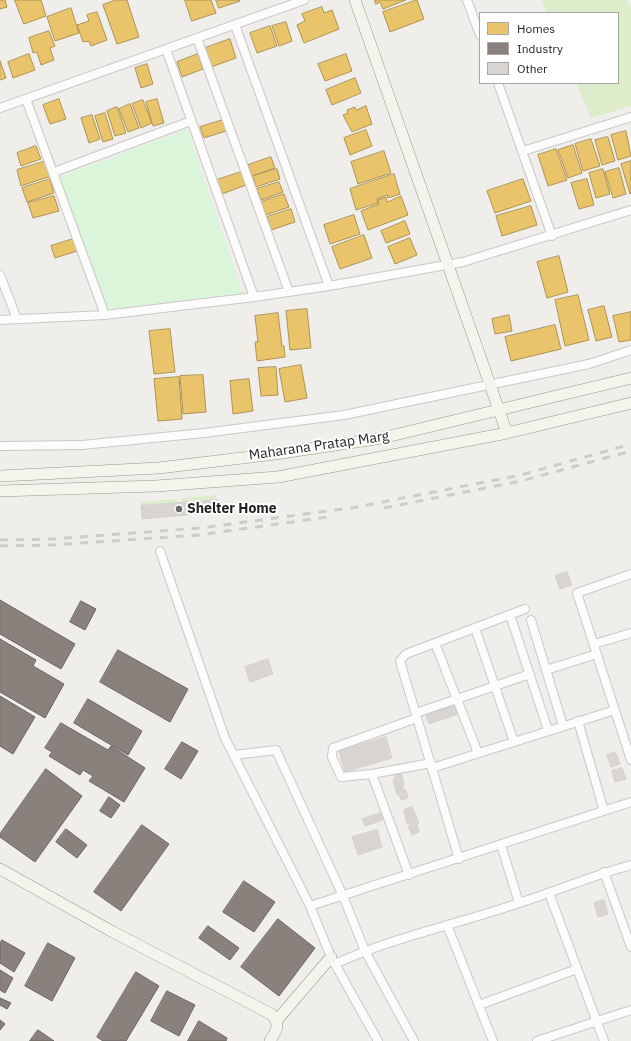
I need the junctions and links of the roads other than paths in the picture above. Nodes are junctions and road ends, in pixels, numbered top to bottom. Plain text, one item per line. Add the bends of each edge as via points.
1 (304, 0) edge
2 (355, 0) edge
3 (467, 0) edge
4 (235, 25) junction
5 (479, 32) edge
6 (197, 38) junction
7 (166, 49) junction
8 (498, 84) edge
9 (26, 99) junction
10 (0, 108) edge
11 (631, 117) edge
12 (191, 121) junction
13 (523, 151) junction
14 (54, 172) junction
15 (631, 210) edge
16 (552, 236) junction
17 (449, 265) junction
18 (0, 275) edge
19 (329, 286) junction
20 (289, 292) junction
21 (254, 298) junction
22 (105, 315) junction
23 (17, 319) junction
24 (0, 320) edge
25 (631, 350) edge
26 (631, 378) edge
27 (491, 383) junction
28 (631, 403) edge
29 (501, 411) junction
30 (507, 433) junction
31 (0, 446) edge
32 (0, 476) edge
33 (0, 492) edge
34 (160, 551) dead end
35 (631, 574) edge
36 (525, 609) dead end
37 (510, 615) junction
38 (531, 620) dead end
39 (475, 628) junction
40 (631, 633) edge
41 (435, 643) junction
42 (594, 644) junction
43 (597, 654) junction
44 (546, 670) junction
45 (530, 674) junction
46 (495, 686) junction
47 (457, 699) junction
48 (615, 710) junction
49 (416, 715) junction
50 (578, 721) junction
51 (563, 726) junction
52 (548, 730) junction
53 (514, 742) junction
54 (478, 753) junction
55 (234, 755) junction
56 (631, 760) edge
57 (431, 766) junction
58 (372, 774) junction
59 (631, 802) edge
60 (604, 811) junction
61 (501, 845) junction
62 (459, 859) junction
63 (631, 865) edge
64 (0, 869) edge
65 (604, 872) junction
66 (409, 875) junction
67 (549, 893) junction
68 (343, 896) junction
69 (519, 903) junction
70 (310, 906) junction
71 (447, 925) junction
72 (628, 930) edge
73 (631, 948) edge
74 (365, 950) junction
75 (333, 960) junction
76 (577, 969) junction
77 (479, 1005) junction
78 (631, 1010) edge
79 (277, 1020) junction
80 (598, 1022) junction
81 (270, 1041) edge
82 (378, 1041) edge
83 (414, 1041) edge
84 (493, 1041) edge
85 (537, 1041) edge
86 (604, 1041) edge

1 - 4 street
2 - 17 main road
3 - 5 street
4 - 6 street
4 - 19 street
6 - 7 street
6 - 20 street
7 - 9 street
7 - 12 street
8 - 13 street
9 - 10 street
9 - 14 street
11 - 13 street
12 - 14 street
12 - 21 street
13 - 16 street
14 - 22 street
15 - 16 street
16 - 17 street
17 - 19 street
17 - 27 main road
18 - 23 street
19 - 20 street
20 - 21 street
21 - 22 street
22 - 23 street
23 - 24 street
25 - 27 street via 589,364
26 - 29 main road, Maharana Pratap Marg
27 - 29 main road
27 - 31 street via 344,415 218,432 82,445
28 - 30 main road, Maharana Pratap Marg
29 - 30 main road
29 - 32 main road, Maharana Pratap Marg via 382,438 275,454 159,468
30 - 33 main road, Maharana Pratap Marg via 278,477 156,486
34 - 55 street via 225,738
35 - 42 street via 577,593
36 - 37 street
37 - 39 street
37 - 45 street
38 - 44 street
39 - 41 street
39 - 46 street
40 - 42 street
41 - 47 street
41 - 49 street via 401,658
42 - 43 street
43 - 44 street
43 - 48 street
44 - 51 street
45 - 46 street
45 - 52 street
46 - 47 street
46 - 53 street
47 - 49 street
47 - 54 street
48 - 50 street
48 - 56 street
49 - 57 street
49 - 58 street via 333,748 332,757 341,777
50 - 51 street
50 - 60 street
51 - 52 street
52 - 53 street
53 - 54 street
54 - 57 street
55 - 68 street via 276,750
55 - 70 street
57 - 58 street
57 - 62 street
58 - 66 street
59 - 60 street
60 - 61 street
61 - 62 street
61 - 69 street
62 - 66 street
63 - 65 street
64 - 79 main road via 113,932 271,1014
65 - 67 street
65 - 72 street
66 - 68 street
67 - 69 street
67 - 76 street
68 - 70 street
68 - 74 street
69 - 71 street
70 - 75 street
71 - 74 street
71 - 77 street
72 - 73 street
74 - 75 street
74 - 83 street
75 - 79 main road
75 - 82 street
76 - 77 street
76 - 80 street
77 - 84 street
78 - 80 street
79 - 81 main road via 278,1029
80 - 85 street
80 - 86 street

